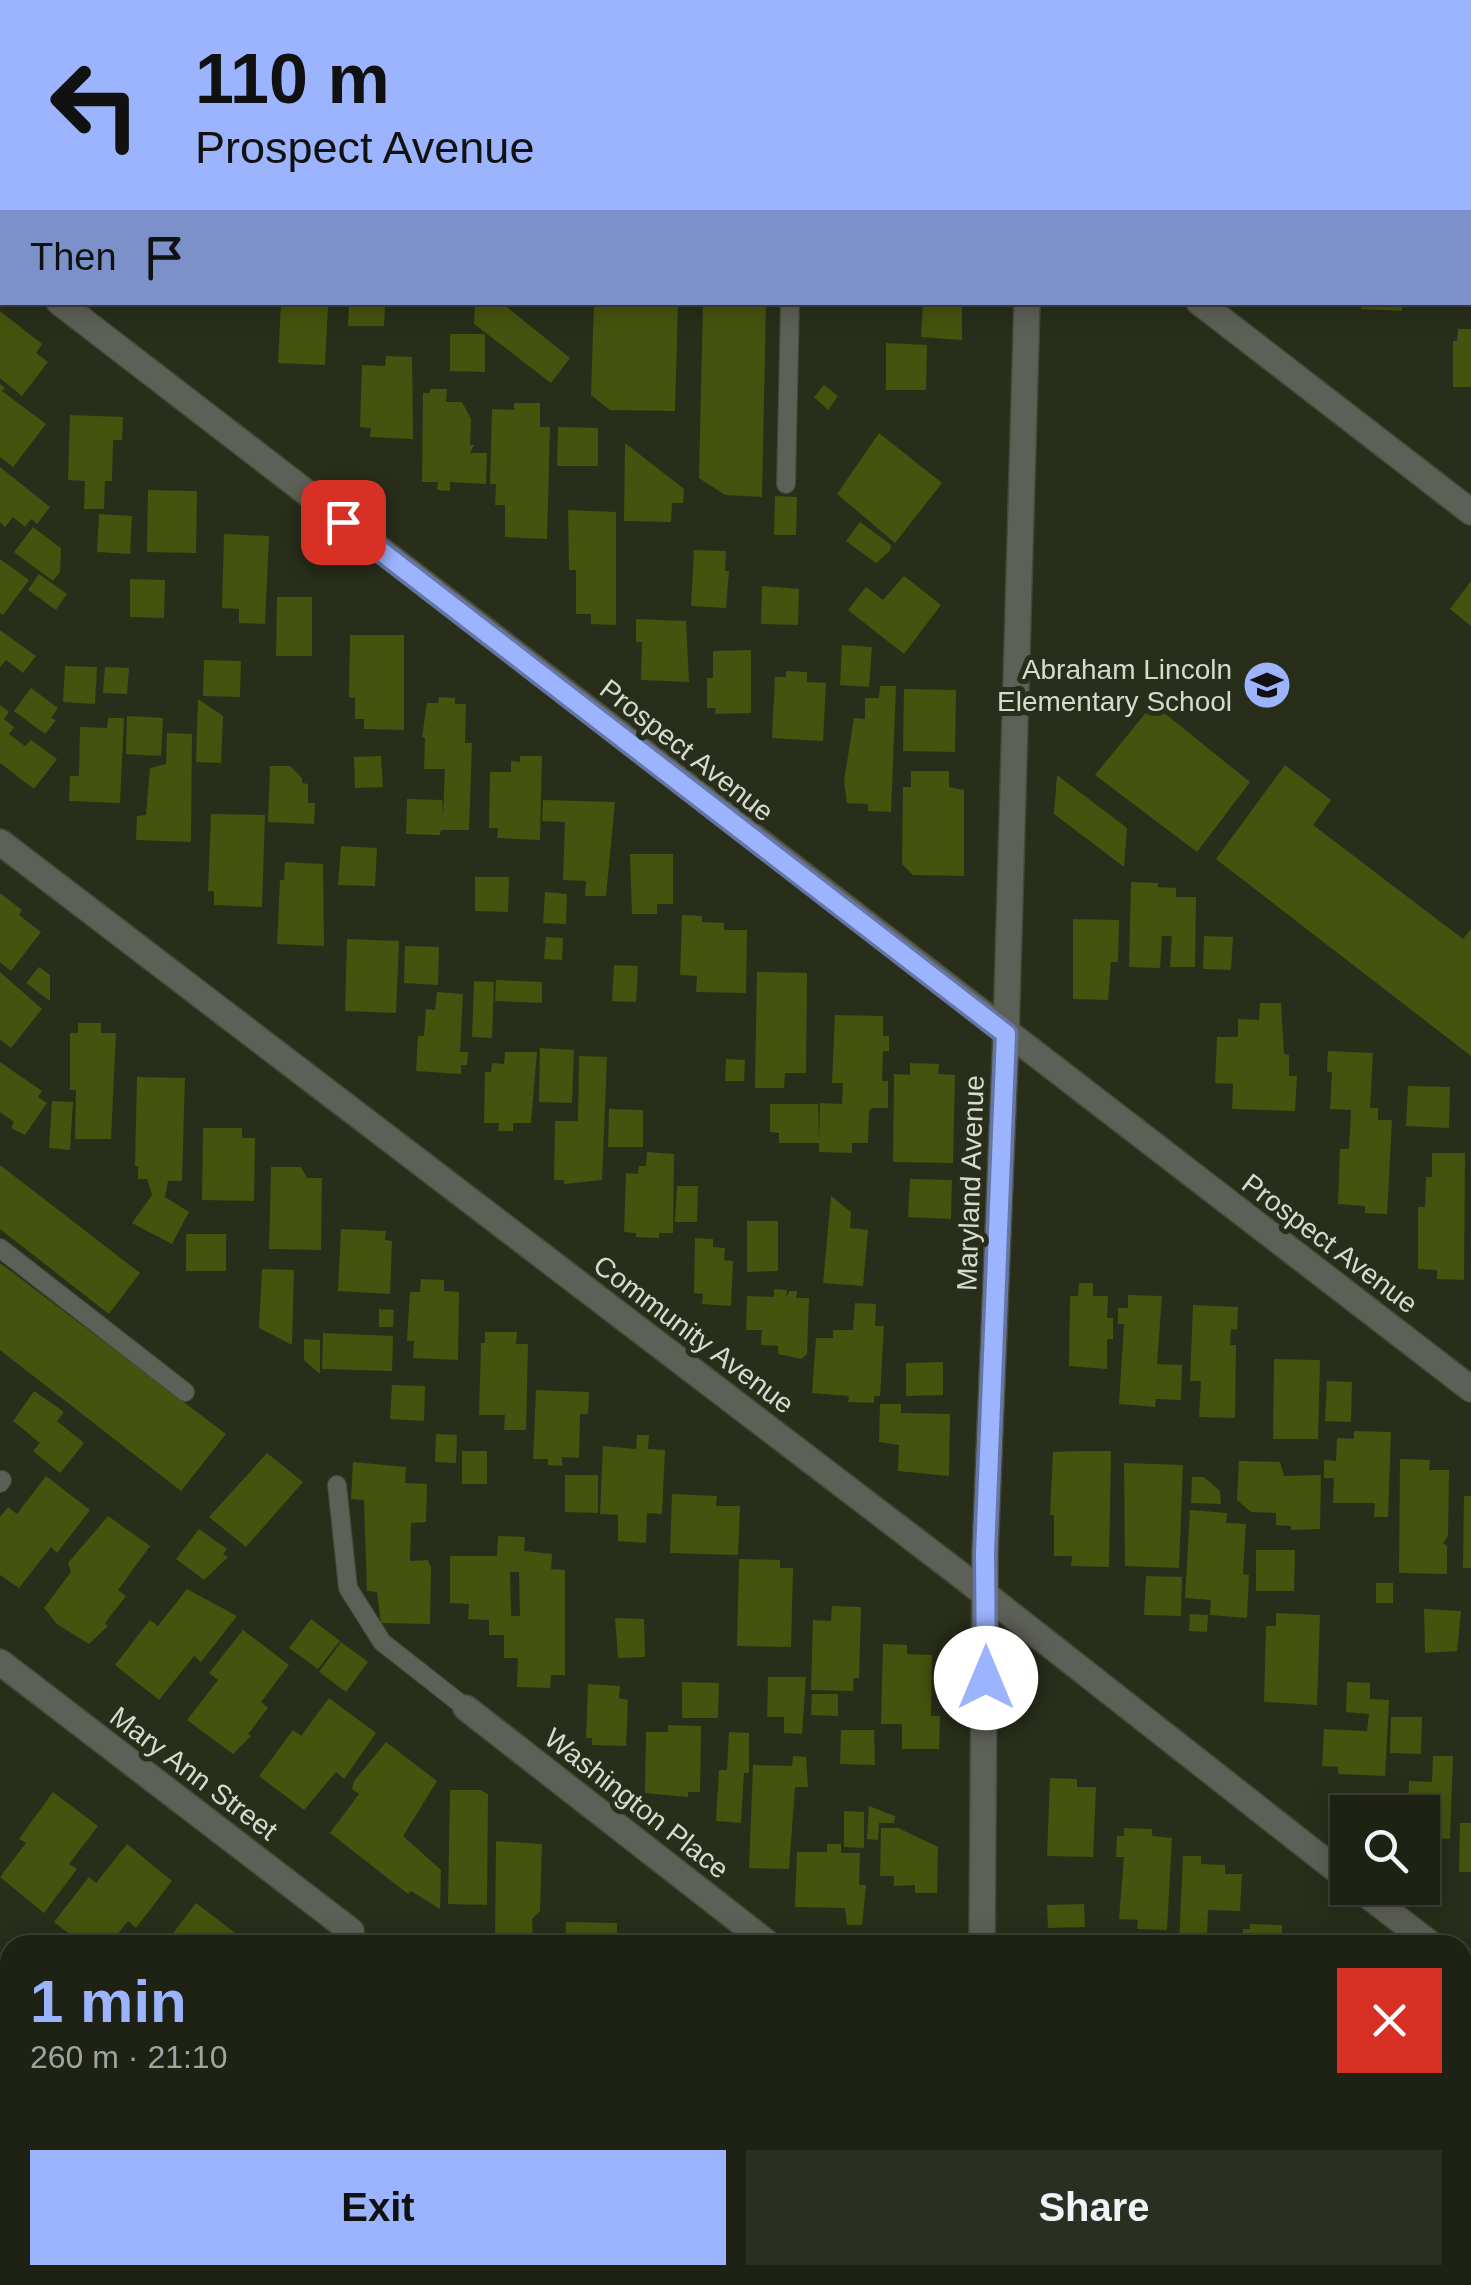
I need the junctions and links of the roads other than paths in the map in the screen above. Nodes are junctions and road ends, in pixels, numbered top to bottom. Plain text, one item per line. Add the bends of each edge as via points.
1 (63, 305) edge
2 (790, 305) edge
3 (1027, 305) edge
4 (1204, 305) edge
5 (786, 484) dead end
6 (1471, 512) edge
7 (0, 842) edge
8 (1006, 1034) junction
9 (0, 1248) edge
10 (1471, 1389) edge
11 (185, 1392) dead end
12 (337, 1485) dead end
13 (984, 1596) junction
14 (0, 1662) edge
15 (466, 1708) joint
16 (1330, 1865) edge
17 (1380, 1905) edge
18 (351, 1931) dead end
19 (757, 1935) edge
20 (982, 1935) edge
21 (1419, 1935) edge

1 - 8 street, Prospect Avenue
2 - 5 lane
3 - 8 street, Maryland Avenue
4 - 6 street
7 - 13 street, Community Avenue
8 - 10 street, Prospect Avenue
8 - 13 street, Maryland Avenue
9 - 11 lane
12 - 15 lane via 348,1588 382,1642
13 - 16 street, Community Avenue
13 - 20 street, Maryland Avenue
14 - 18 street, Mary Ann Street
15 - 19 street, Washington Place
17 - 21 street

